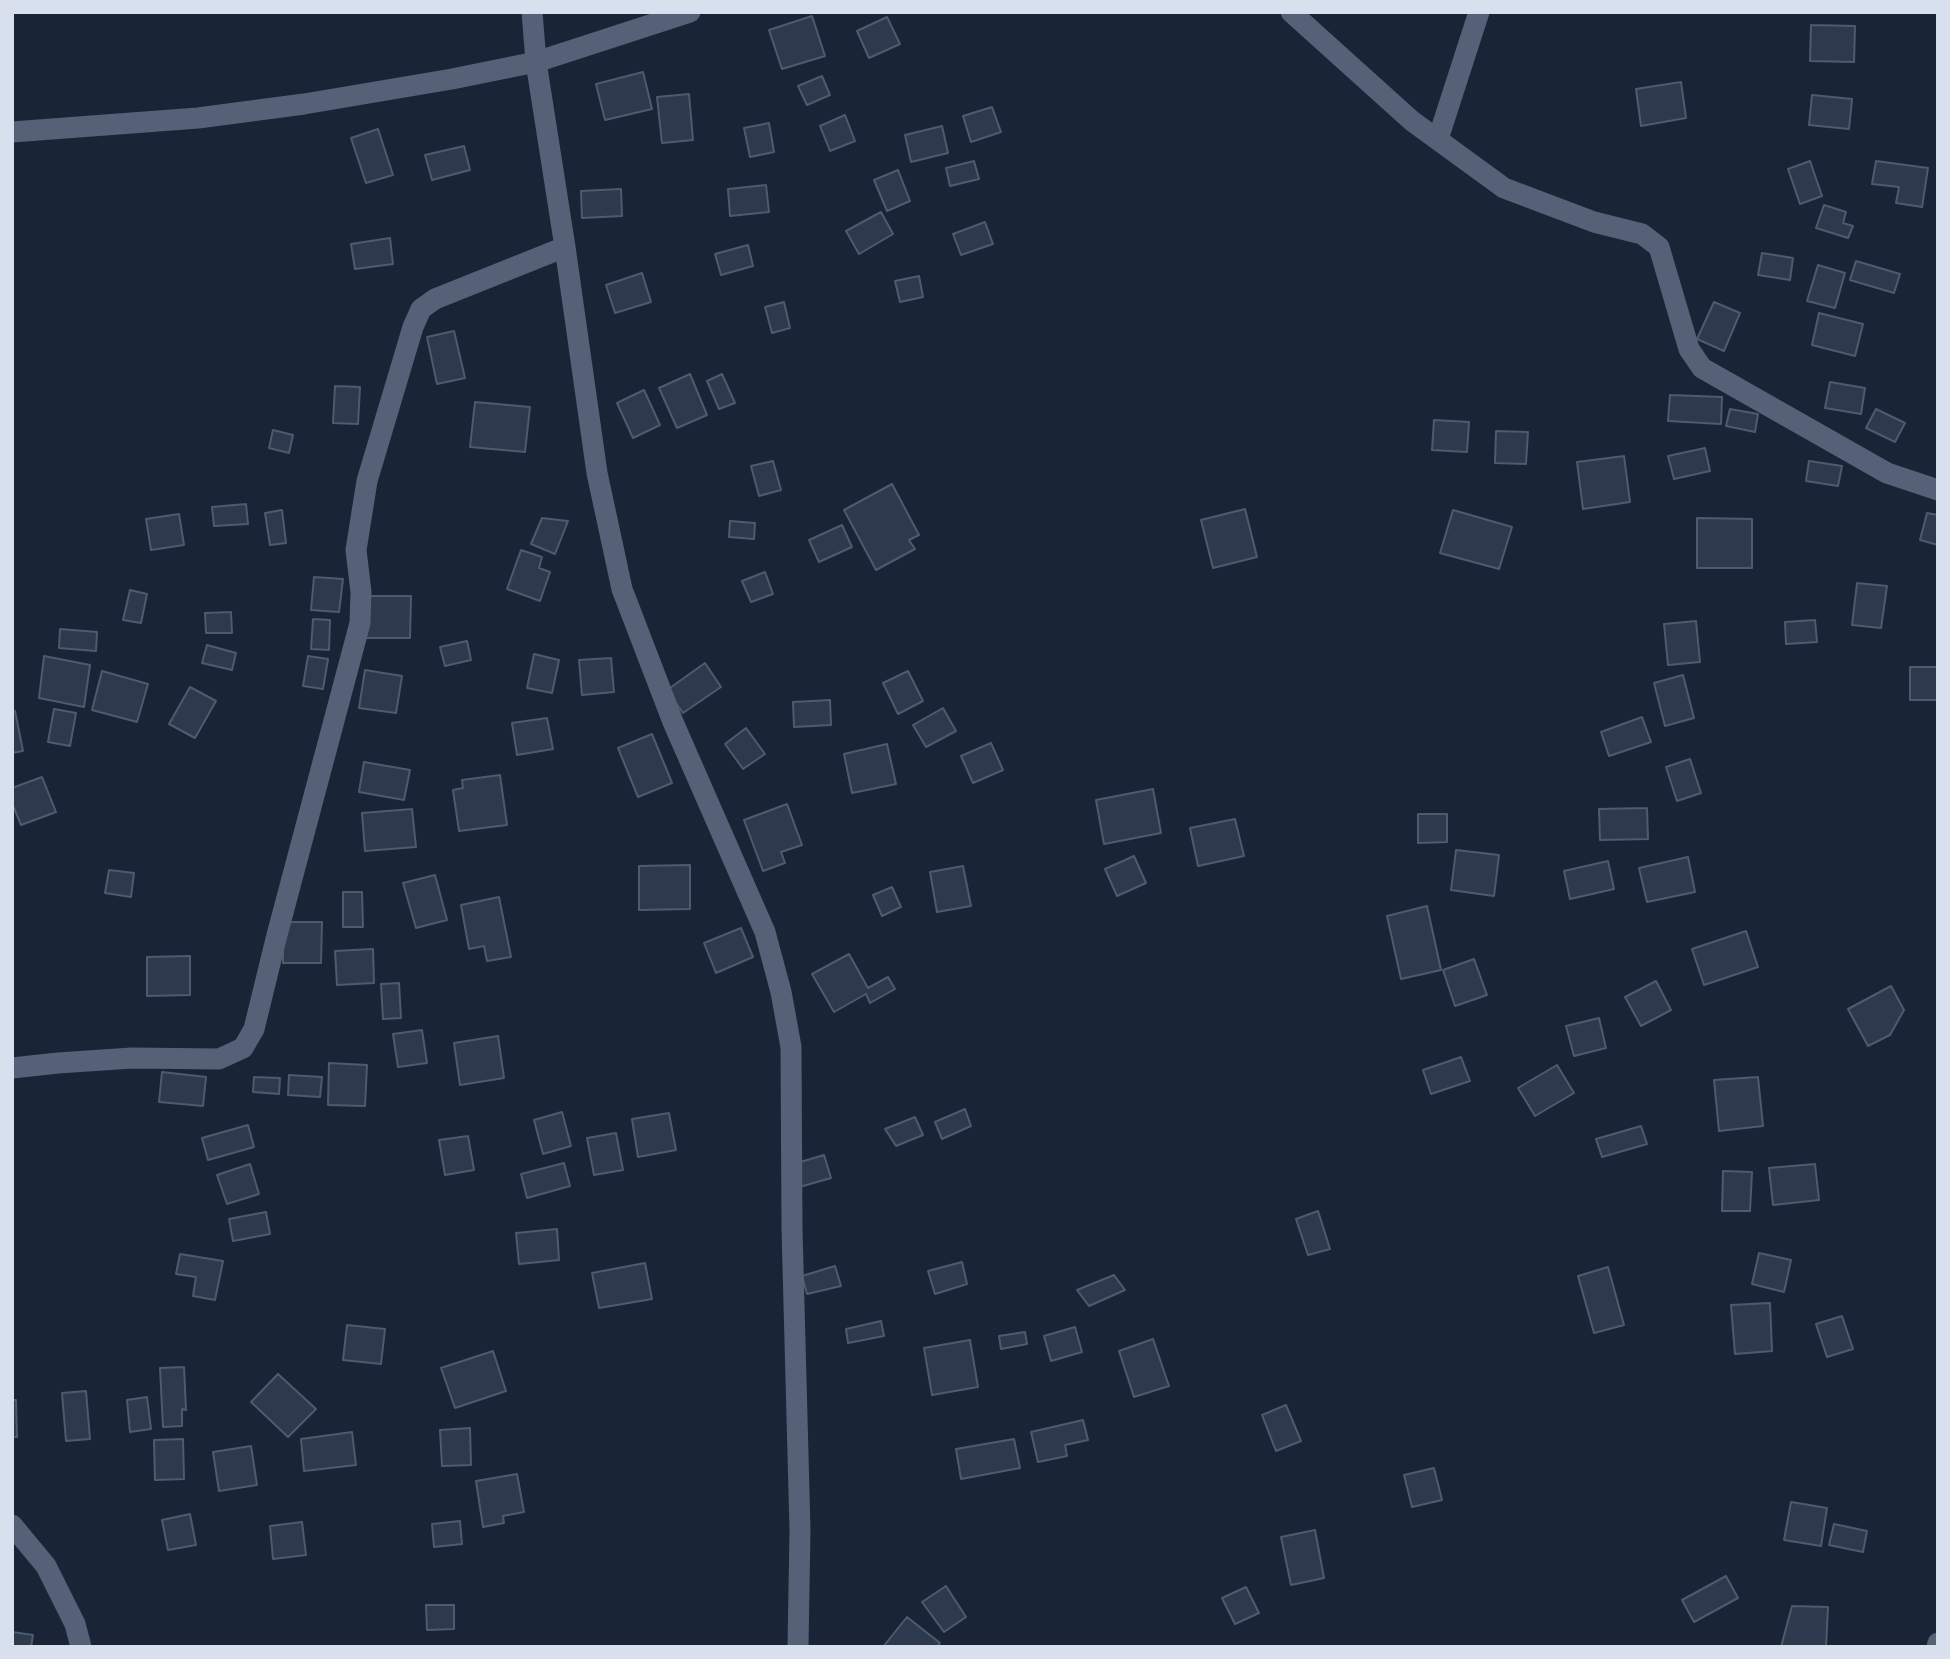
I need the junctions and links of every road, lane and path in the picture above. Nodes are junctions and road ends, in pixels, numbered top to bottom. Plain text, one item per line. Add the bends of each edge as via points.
1 (532, 12) edge
2 (690, 12) edge
3 (1291, 12) edge
4 (1479, 12) edge
5 (536, 62) junction
6 (12, 132) edge
7 (1438, 139) junction
8 (565, 247) junction
9 (1938, 490) edge
10 (12, 1068) edge
11 (12, 1525) edge
12 (80, 1647) edge
13 (798, 1647) edge

1 - 5 street
2 - 5 street
3 - 7 street
4 - 7 street
5 - 6 street via 304,104 198,118
5 - 8 street
7 - 9 street via 1504,188 1594,222 1642,234 1659,247 1689,349 1702,368 1887,473
8 - 10 street via 435,299 421,309 413,327 367,481 356,550 360,623 254,1029 243,1048 219,1059 132,1058
8 - 13 street via 597,473 622,589 673,722 765,932 791,1047
11 - 12 street via 46,1566 75,1625

